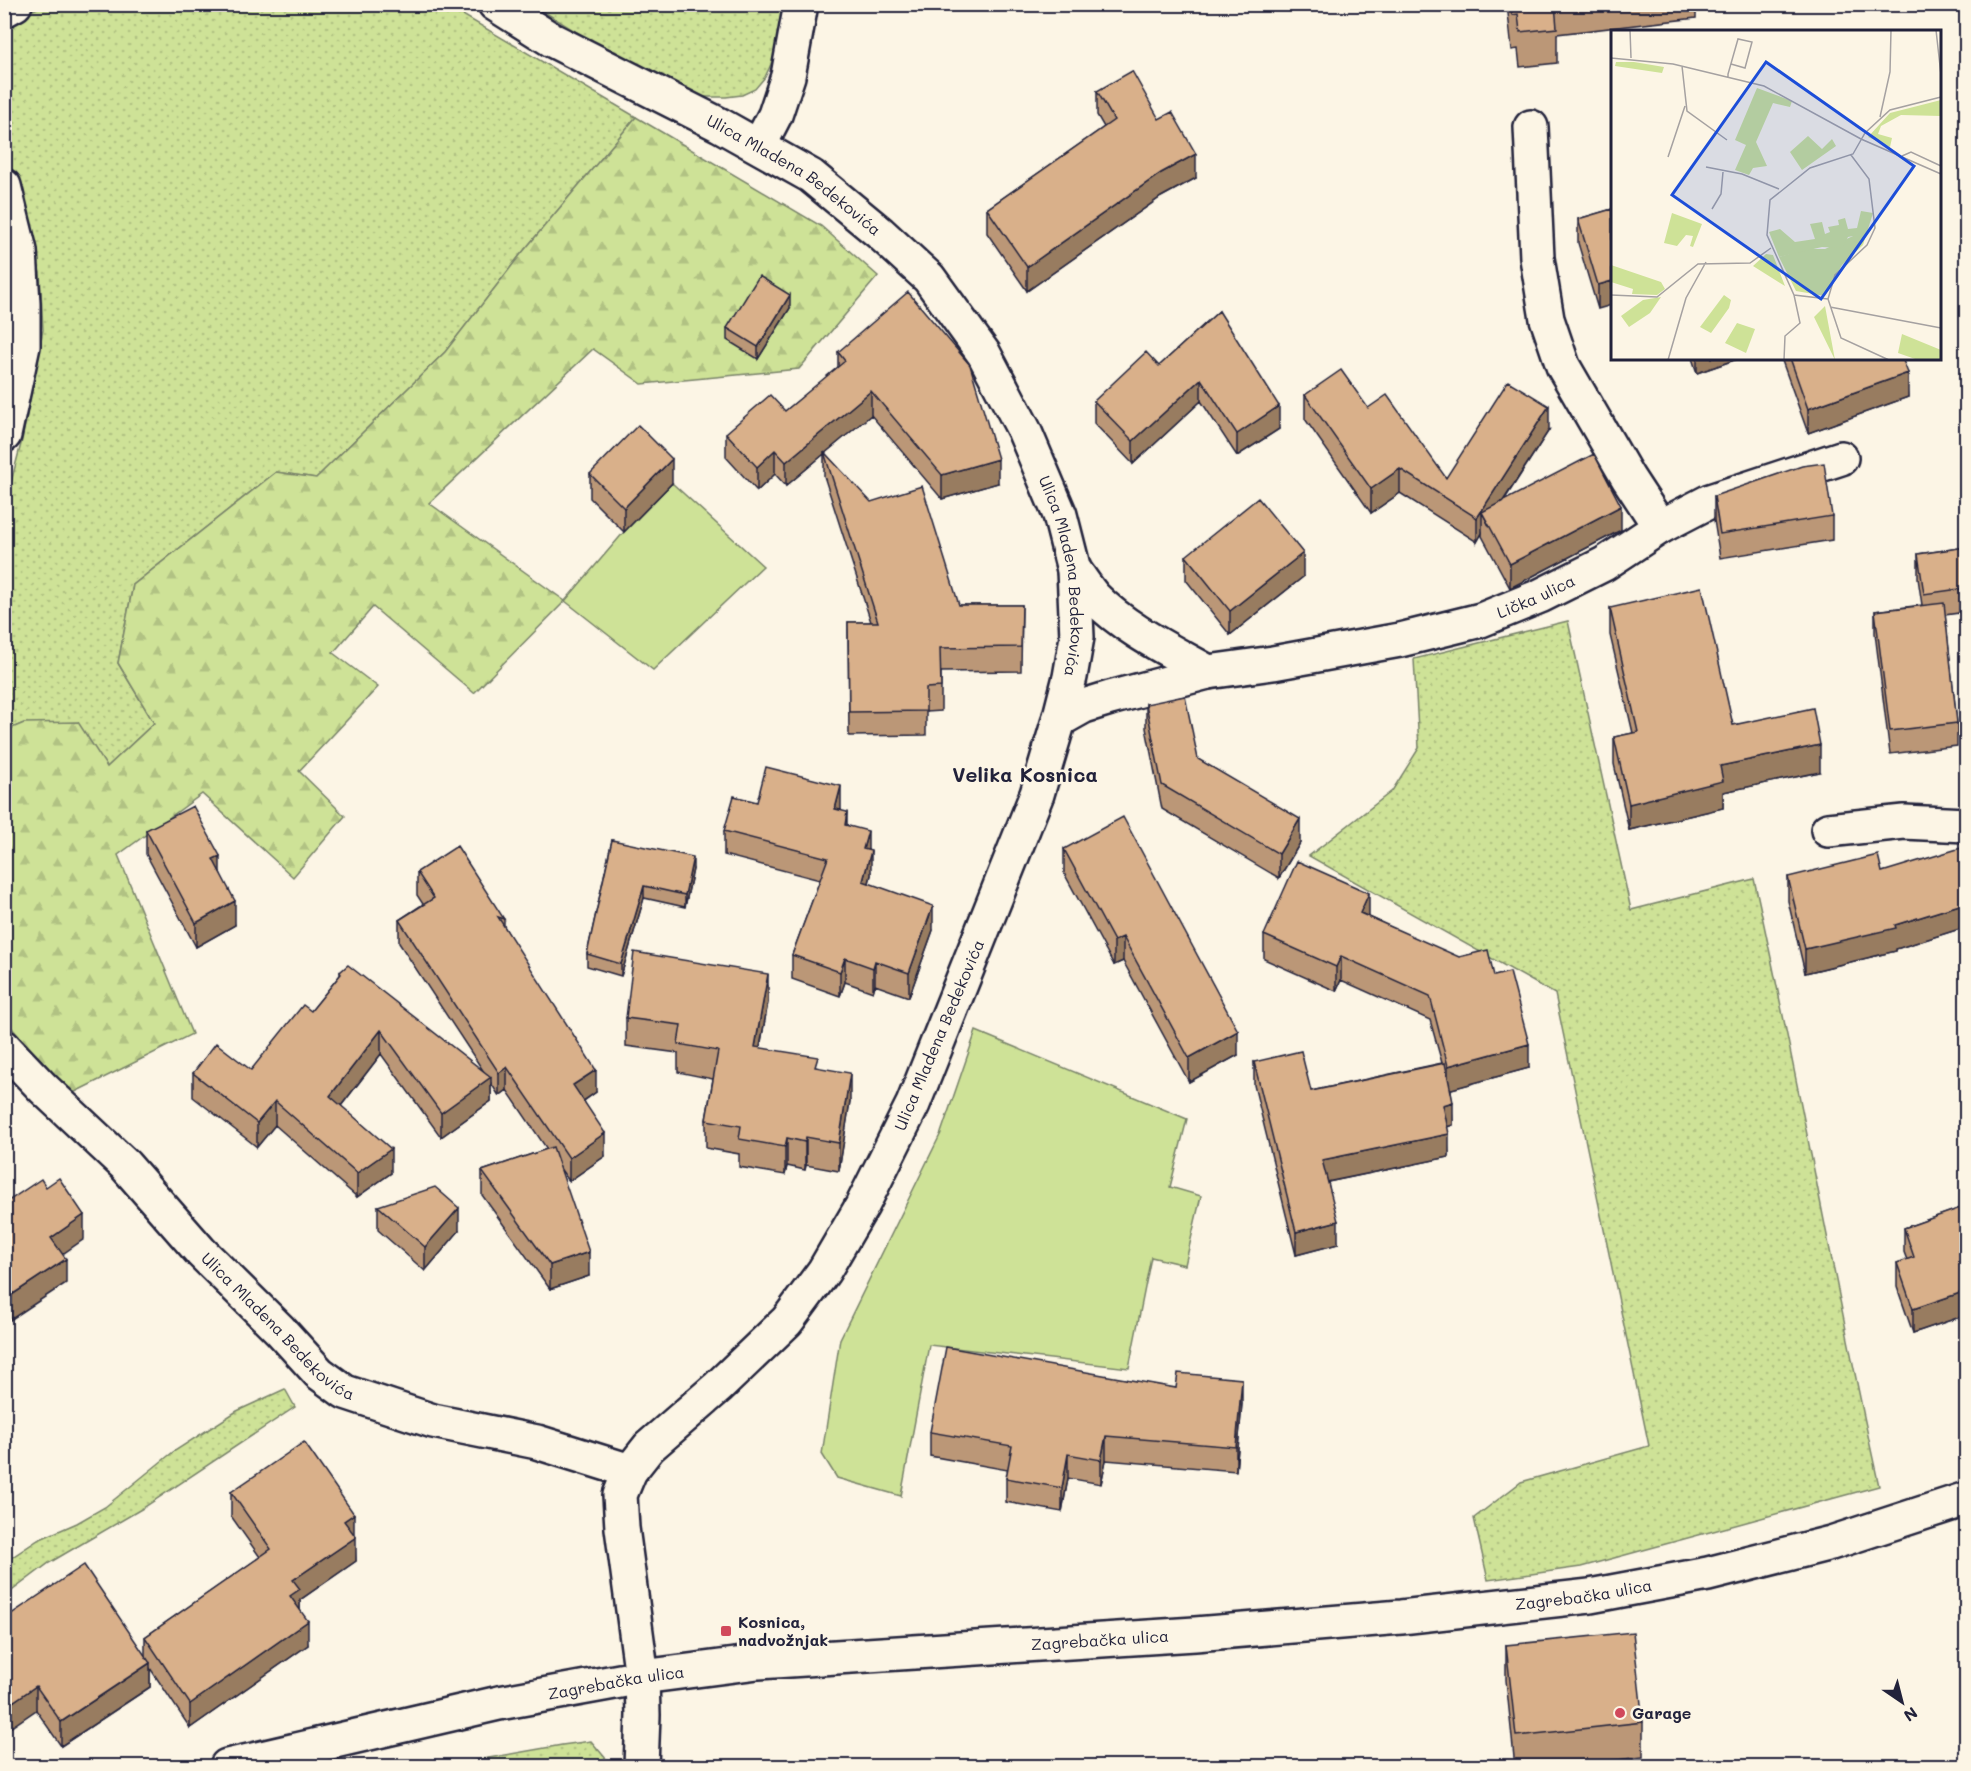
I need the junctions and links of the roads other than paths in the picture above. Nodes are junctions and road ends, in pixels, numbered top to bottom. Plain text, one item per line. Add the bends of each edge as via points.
1 (15, 4) edge
2 (495, 4) edge
3 (801, 4) edge
4 (4, 10) edge
5 (1531, 127) dead end
6 (759, 146) junction
7 (4, 186) edge
8 (4, 435) edge
9 (1841, 458) dead end
10 (1660, 527) junction
11 (1074, 570) junction
12 (1208, 672) junction
13 (1059, 720) junction
14 (1966, 825) edge
15 (1828, 830) dead end
16 (4, 1047) edge
17 (630, 1471) junction
18 (1966, 1499) edge
19 (642, 1677) junction
20 (227, 1767) edge
21 (641, 1767) edge

1 - 4 street
2 - 6 street, Ulica Mladena Bedekovića via 552,40
3 - 6 street via 788,76
5 - 10 street via 1537,258 1547,319 1563,366
6 - 11 street, Ulica Mladena Bedekovića via 811,176 929,278 984,354 1024,430 1060,515
7 - 8 street via 20,251 24,304 23,346
9 - 10 street, Lička ulica via 1710,501
10 - 12 street, Lička ulica via 1604,564 1481,620 1388,642
11 - 12 street via 1110,612
11 - 13 street, Ulica Mladena Bedekovića via 1077,637
12 - 13 street, Lička ulica via 1084,706
13 - 17 street, Ulica Mladena Bedekovića via 1037,794 929,1066 862,1206 824,1271 787,1321 649,1447
14 - 15 street via 1904,822
16 - 17 street, Ulica Mladena Bedekovića via 124,1165 201,1252 319,1373 345,1392 433,1421 537,1442
17 - 19 street, Ulica Mladena Bedekovića via 620,1495
18 - 19 street, Zagrebačka ulica via 1831,1543 1708,1574 1590,1596 1196,1634 758,1662
19 - 20 street, Zagrebačka ulica via 499,1703
19 - 21 street, Ulica Mladena Bedekovića

